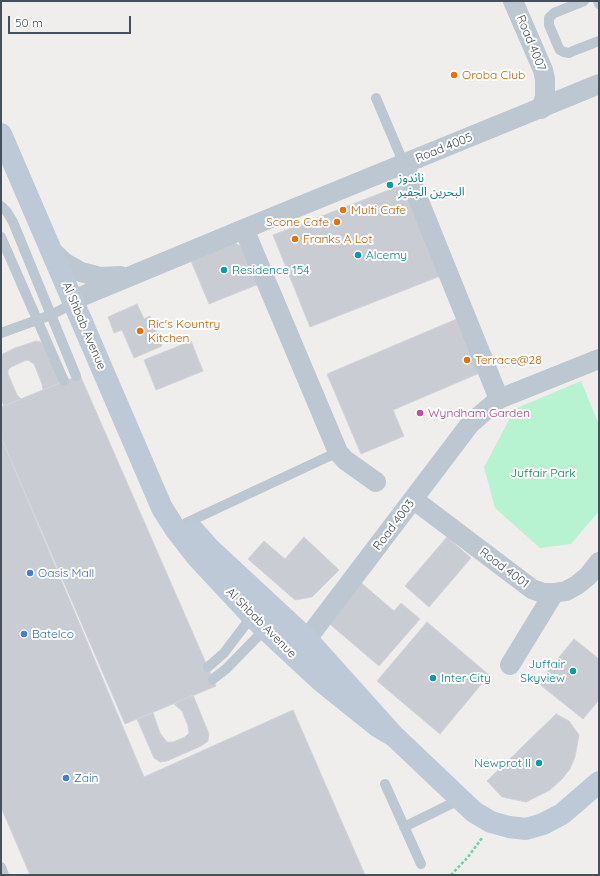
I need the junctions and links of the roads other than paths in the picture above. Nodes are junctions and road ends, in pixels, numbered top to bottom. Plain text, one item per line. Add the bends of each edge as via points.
1 (513, 1) edge
2 (584, 1) edge
3 (598, 1) edge
4 (599, 4) edge
5 (599, 41) edge
6 (599, 84) edge
7 (376, 98) dead end
8 (541, 109) junction
9 (1, 134) edge
10 (8, 160) edge
11 (404, 164) junction
12 (1, 206) edge
13 (244, 229) junction
14 (1, 238) edge
15 (51, 250) junction
16 (137, 274) junction
17 (74, 302) junction
18 (51, 315) junction
19 (37, 320) junction
20 (1, 333) edge
21 (599, 359) edge
22 (76, 376) dead end
23 (64, 381) dead end
24 (500, 399) junction
25 (338, 452) junction
26 (376, 482) dead end
27 (154, 487) junction
28 (413, 499) junction
29 (186, 523) junction
30 (599, 562) edge
31 (554, 593) junction
32 (258, 622) junction
33 (307, 639) junction
34 (289, 651) junction
35 (510, 665) dead end
36 (208, 667) dead end
37 (213, 679) dead end
38 (394, 736) junction
39 (599, 782) edge
40 (384, 784) dead end
41 (461, 799) junction
42 (404, 827) junction
43 (421, 864) dead end
44 (1, 867) edge
45 (4, 875) edge

1 - 8 street, Road 4007 via 545,79 545,97
2 - 5 lane via 554,13 549,18 549,25 560,50 564,52 569,53
3 - 4 lane
6 - 8 street, Road 4005
7 - 11 lane
8 - 11 street, Road 4005
9 - 10 street, Al Shbab Avenue
10 - 15 street, Al Shbab Avenue
11 - 13 street, Road 4005
11 - 24 street
12 - 18 lane via 13,222
13 - 16 street, Road 4005
13 - 25 street
14 - 19 lane
15 - 16 street, Road 4005 via 65,263 82,272 100,277
15 - 17 street, Al Shbab Avenue
16 - 17 street, Road 4005
17 - 18 lane
17 - 27 street, Al Shbab Avenue
18 - 19 lane
18 - 22 lane
19 - 20 lane
19 - 23 lane
21 - 24 street, Road 4003
24 - 28 street, Road 4003 via 470,424
25 - 26 street
25 - 29 lane
27 - 29 street, Al Shbab Avenue
27 - 32 street, Al Shbab Avenue via 162,508 176,530 197,557
28 - 31 street, Road 4001 via 532,589
28 - 33 street, Road 4003
29 - 33 street, Al Shbab Avenue via 209,548
30 - 31 street, Road 4001 via 576,586
31 - 35 street
32 - 34 street, Al Shbab Avenue
32 - 36 lane
32 - 37 lane via 226,669
33 - 34 street, Road 4003
33 - 38 street, Al Shbab Avenue
34 - 38 street, Al Shbab Avenue via 321,681 377,726
38 - 41 street, Al Shbab Avenue
39 - 41 street, Al Shbab Avenue via 562,814 526,829 491,822 474,812
40 - 42 lane
41 - 42 lane
42 - 43 lane
44 - 45 lane

